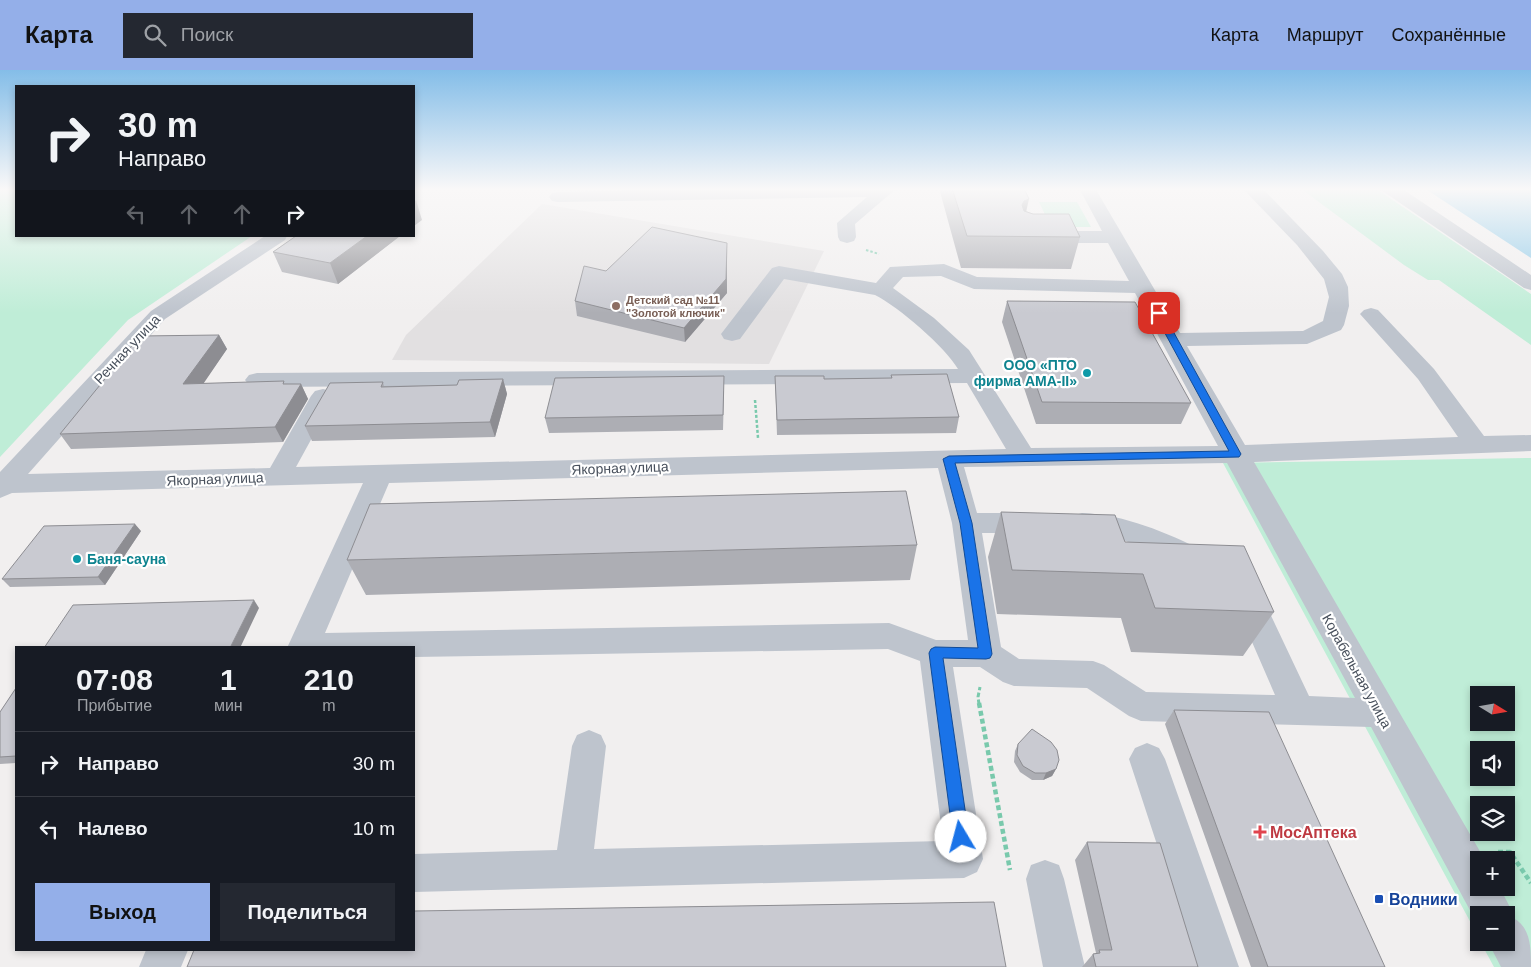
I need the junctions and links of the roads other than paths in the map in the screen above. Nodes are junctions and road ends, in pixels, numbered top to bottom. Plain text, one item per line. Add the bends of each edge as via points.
1 (846, 230) edge
2 (1112, 230) edge
3 (1292, 230) edge
4 (1451, 230) edge
5 (276, 237) edge
6 (847, 237) road end
7 (1026, 237) edge
8 (1116, 237) junction
9 (1531, 284) edge
10 (1144, 287) junction
11 (881, 290) junction
12 (1371, 314) dead end
13 (732, 334) dead end
14 (1174, 340) junction
15 (973, 376) junction
16 (333, 379) junction
17 (257, 380) edge
18 (1531, 443) edge
19 (1476, 444) junction
20 (1236, 454) junction
21 (1024, 457) junction
22 (949, 459) junction
23 (380, 474) junction
24 (278, 477) junction
25 (2, 487) edge
26 (966, 523) junction
27 (303, 646) edge
28 (356, 646) edge
29 (935, 653) junction
30 (986, 654) junction
31 (1299, 711) junction
32 (1380, 713) junction
33 (589, 746) dead end
34 (1147, 759) dead end
35 (573, 869) junction
36 (1470, 871) edge
37 (415, 874) edge
38 (1028, 876) road end
39 (168, 951) edge
40 (1515, 951) edge
41 (160, 967) edge
42 (1064, 967) edge
43 (1218, 967) edge
44 (1524, 967) edge

1 - 6 street
2 - 8 street
3 - 14 street via 1325,265 1338,286 1339,306 1333,325 1307,336
4 - 9 street
5 - 25 street, Речная улица via 158,315
7 - 8 street
8 - 10 street
10 - 11 street via 974,283 944,270 897,270
10 - 14 street
11 - 13 street via 779,272
11 - 15 street via 926,323 961,355
12 - 19 street via 1426,374
14 - 20 street
15 - 16 street
15 - 21 street
16 - 17 street
16 - 24 street
18 - 19 street, Якорная улица
19 - 20 street, Якорная улица
20 - 21 street, Якорная улица
20 - 32 street, Корабельная улица
21 - 22 street, Якорная улица
22 - 23 street, Якорная улица
22 - 26 street
23 - 24 street, Якорная улица
23 - 27 street
24 - 25 street, Якорная улица
26 - 30 street
26 - 31 street via 1100,523 1139,533 1224,574 1239,585 1250,600
28 - 29 street via 889,636
29 - 30 street
29 - 35 street via 964,859
30 - 31 street via 1014,672 1093,675 1141,706
31 - 32 street
32 - 36 street, Корабельная улица
33 - 35 street
34 - 43 street
35 - 37 street
38 - 42 street
39 - 41 street
40 - 44 street

